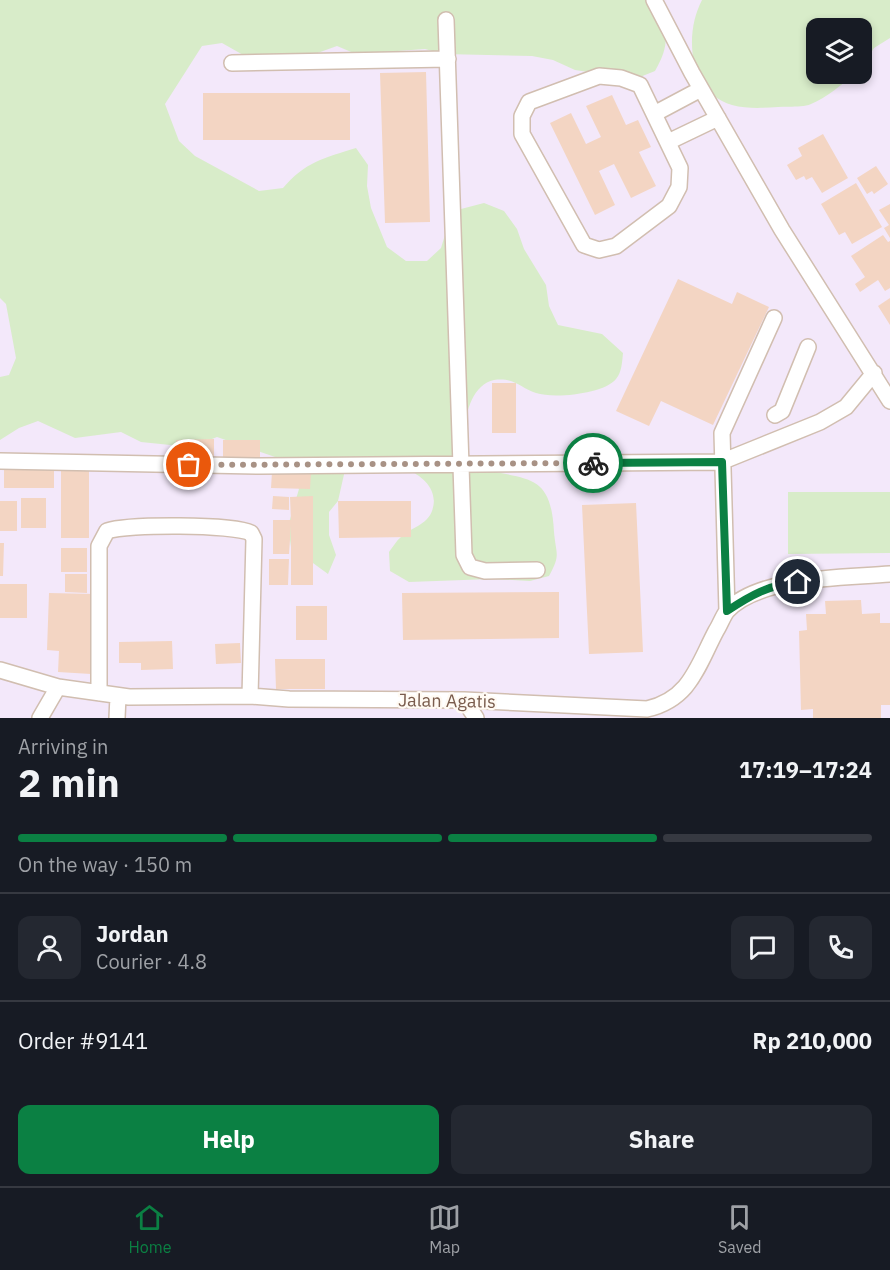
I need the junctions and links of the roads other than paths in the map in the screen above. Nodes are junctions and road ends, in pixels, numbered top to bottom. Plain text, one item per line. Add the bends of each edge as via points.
1 (654, 0) edge
2 (446, 20) dead end
3 (448, 59) junction
4 (232, 63) dead end
5 (701, 89) junction
6 (654, 114) junction
7 (718, 118) junction
8 (668, 142) junction
9 (774, 318) dead end
10 (808, 347) dead end
11 (874, 373) junction
12 (890, 401) edge
13 (775, 415) dead end
14 (0, 461) edge
15 (722, 462) junction
16 (459, 465) junction
17 (537, 570) dead end
18 (890, 574) edge
19 (727, 611) junction
20 (0, 670) edge
21 (58, 687) junction
22 (99, 693) junction
23 (118, 696) junction
24 (250, 696) junction
25 (464, 700) junction
26 (40, 718) edge
27 (117, 718) edge
28 (476, 718) edge

1 - 5 lane
2 - 3 lane
3 - 4 lane
3 - 16 lane
5 - 6 lane
5 - 7 lane
6 - 8 lane
6 - 8 lane via 640,85 599,76 529,102 522,116 522,134 584,245 599,250 616,246 669,206 679,187 680,168
7 - 8 lane
7 - 11 lane via 782,230
9 - 15 lane via 725,424
10 - 13 lane via 782,411
11 - 12 lane
11 - 15 lane via 846,406 820,422
14 - 16 lane
15 - 16 lane
15 - 19 lane
16 - 17 lane via 464,555 470,567 485,571
18 - 19 lane, Jalan Agatis via 778,584 757,591
19 - 25 lane, Jalan Agatis via 687,686 667,704 647,709
20 - 21 lane, Jalan Agatis
21 - 22 lane, Jalan Agatis
21 - 26 lane
22 - 23 lane, Jalan Agatis
22 - 24 lane via 99,546 107,531 130,526 251,533 254,539
23 - 24 lane, Jalan Agatis
23 - 27 lane
24 - 25 lane, Jalan Agatis
25 - 28 lane

